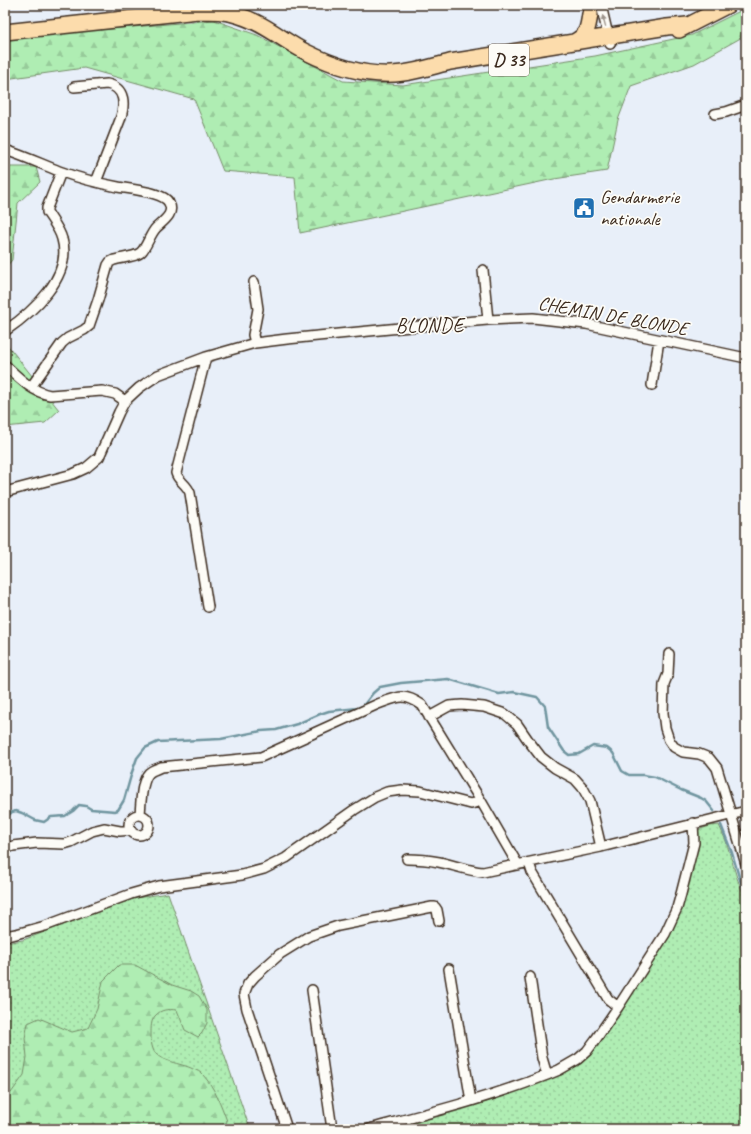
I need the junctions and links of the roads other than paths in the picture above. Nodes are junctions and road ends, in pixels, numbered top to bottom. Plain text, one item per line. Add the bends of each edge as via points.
1 (728, 5) edge
2 (594, 8) edge
3 (5, 32) edge
4 (574, 42) junction
5 (602, 42) junction
6 (421, 70) junction
7 (74, 87) dead end
8 (746, 105) edge
9 (715, 114) dead end
10 (5, 150) edge
11 (61, 172) junction
12 (96, 182) junction
13 (483, 270) dead end
14 (254, 282) dead end
15 (488, 320) junction
16 (5, 331) edge
17 (659, 340) junction
18 (255, 343) junction
19 (206, 357) junction
20 (746, 358) edge
21 (5, 365) edge
22 (652, 385) dead end
23 (31, 388) junction
24 (125, 401) junction
25 (5, 492) edge
26 (208, 607) dead end
27 (669, 654) dead end
28 (429, 717) junction
29 (481, 801) junction
30 (746, 811) edge
31 (732, 814) junction
32 (140, 815) junction
33 (694, 823) junction
34 (131, 830) junction
35 (601, 847) junction
36 (5, 849) edge
37 (407, 859) dead end
38 (529, 863) junction
39 (746, 864) edge
40 (518, 865) junction
41 (439, 921) dead end
42 (5, 936) edge
43 (449, 969) dead end
44 (530, 977) dead end
45 (312, 990) dead end
46 (618, 1007) junction
47 (547, 1075) junction
48 (471, 1101) junction
49 (287, 1129) edge
50 (332, 1129) edge
51 (369, 1129) edge

1 - 5 main road, D 33 via 687,25
2 - 4 main road via 587,31 582,38
2 - 5 street
5 -> 2 street
3 - 6 main road, D 33 via 198,11 220,11 254,22 334,65 374,74
4 - 5 main road, D 33
4 - 6 main road, D 33 via 450,62
5 - 6 main road, D 33 via 450,68
7 - 12 street via 112,85 122,94 124,102
8 - 9 street
10 - 11 street
11 - 12 street
11 - 16 street via 47,212 62,239 62,269 58,278 36,305
12 - 23 street via 162,196 169,202 170,213 153,232 141,252 110,262 88,326 62,343
13 - 15 street
14 - 18 street via 258,309 252,335
15 - 17 street, CHEMIN DE BLONDE via 541,318 586,324
15 - 18 street, CHEMIN DE BLONDE
17 - 20 street, CHEMIN DE BLONDE
17 - 22 street
18 - 19 street, CHEMIN DE BLONDE
19 - 24 street, CHEMIN DE BLONDE via 158,374
19 - 26 street via 176,474 190,493
21 - 23 street
23 - 24 street via 50,395 102,391 115,394
24 - 25 street, CHEMIN DE BLONDE via 99,457 86,468 73,474
27 - 31 street via 663,713 669,740 682,752 709,758 716,768
28 - 29 street
28 - 32 street via 422,705 413,699 397,697 261,757 161,767 146,778
28 - 35 street via 449,706 462,705 484,707 505,714 517,724 541,757 575,779 583,788 590,801
29 - 40 street
29 - 42 street via 471,804 420,791 387,792 375,797 286,858 264,869 159,886 45,926
30 - 31 street
31 - 33 street
31 - 39 street
32 - 34 street via 134,816 130,821
32 - 34 street via 146,817 150,823 148,830 140,835
33 - 35 street
33 - 46 street via 694,843 677,908 664,934
34 - 36 street via 104,828 64,844 37,843
35 - 38 street
37 - 40 street via 439,862 476,872
38 - 40 street
38 - 46 street via 608,999
41 - 49 street via 437,910 432,907 338,926 309,936 280,954 248,984 244,994 246,1009
43 - 48 street
44 - 47 street via 542,1058
45 - 50 street
46 - 47 street via 587,1051
47 - 48 street
48 - 51 street

